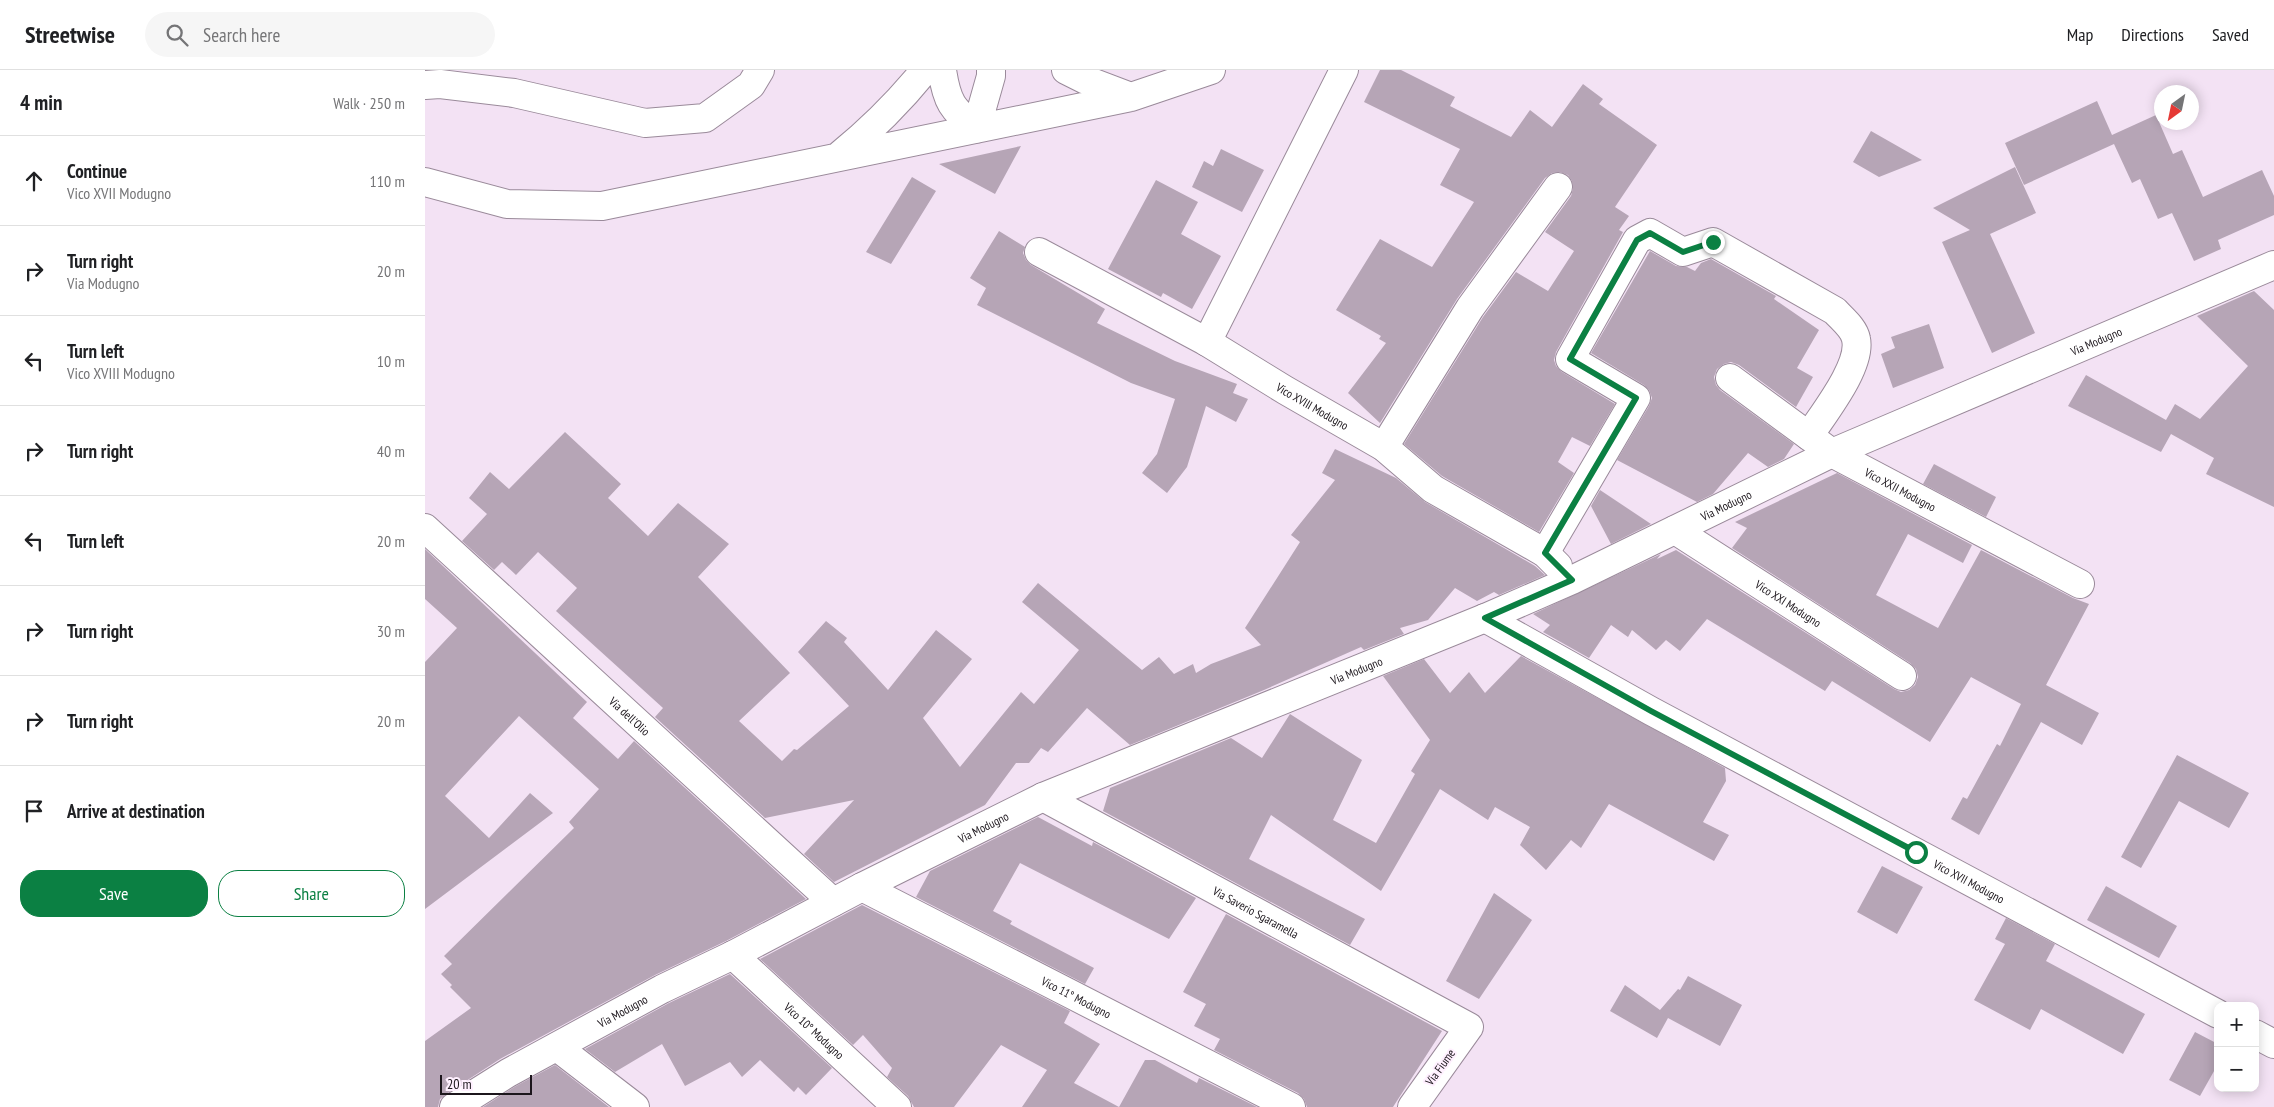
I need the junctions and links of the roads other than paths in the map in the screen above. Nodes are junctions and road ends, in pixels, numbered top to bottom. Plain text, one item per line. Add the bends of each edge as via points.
1 (760, 70) edge
2 (925, 70) edge
3 (942, 70) edge
4 (991, 70) edge
5 (1066, 70) edge
6 (1211, 70) edge
7 (1344, 70) edge
8 (425, 84) edge
9 (1131, 98) junction
10 (976, 129) junction
11 (834, 159) junction
12 (425, 182) edge
13 (1558, 187) dead end
14 (1039, 252) dead end
15 (2274, 264) edge
16 (1207, 342) junction
17 (1730, 378) dead end
18 (1809, 436) junction
19 (1384, 447) junction
20 (1832, 453) junction
21 (425, 528) edge
22 (1675, 530) junction
23 (1545, 553) junction
24 (1572, 580) junction
25 (2080, 584) dead end
26 (1485, 618) junction
27 (1902, 676) dead end
28 (1043, 796) junction
29 (862, 887) junction
30 (833, 902) junction
31 (733, 955) junction
32 (2214, 1012) edge
33 (1469, 1027) joint
34 (2259, 1036) edge
35 (2274, 1044) edge
36 (557, 1047) junction
37 (454, 1107) edge
38 (635, 1107) edge
39 (897, 1107) edge
40 (1291, 1107) edge
41 (1412, 1107) edge

1 - 8 main road via 751,85 705,118 645,123 514,94
2 - 11 main road via 874,128
3 - 10 main road via 944,86 954,110
4 - 10 main road
5 - 9 main road
6 - 9 main road
7 - 16 main road
9 - 10 main road
10 - 11 main road
11 - 12 main road via 602,206 507,204
13 - 19 main road via 1470,308
14 - 16 main road, Vico XVIII Modugno
15 - 20 main road, Via Modugno
16 - 19 main road, Vico XVIII Modugno
17 - 18 main road, Vico XXII Modugno
18 - 20 main road, Vico XXII Modugno
18 - 23 main road via 1855,358 1856,339 1850,327 1835,311 1713,242 1683,252 1650,233 1637,240 1570,359 1636,398
19 - 23 main road, Vico XVIII Modugno via 1433,489
20 - 22 main road, Via Modugno
20 - 25 main road, Vico XXII Modugno
21 - 30 main road, Via dell'Olio
22 - 24 main road, Via Modugno
22 - 27 main road, Vico XXI Modugno
23 - 24 main road, Vico XVIII Modugno
24 - 26 main road, Via Modugno
26 - 28 main road, Via Modugno
26 - 32 main road, Vico XVII Modugno via 1660,716
28 - 29 main road, Via Modugno
28 - 33 main road, Via Saverio Sgaramella
29 - 30 main road, Via Modugno
29 - 40 main road, Vico 11° Modugno
30 - 31 main road, Via Modugno
31 - 36 main road, Via Modugno via 662,989
31 - 39 main road, Vico 10° Modugno
33 - 41 main road, Via Fiume
34 - 35 main road
36 - 37 main road, Via Modugno
36 - 38 main road

